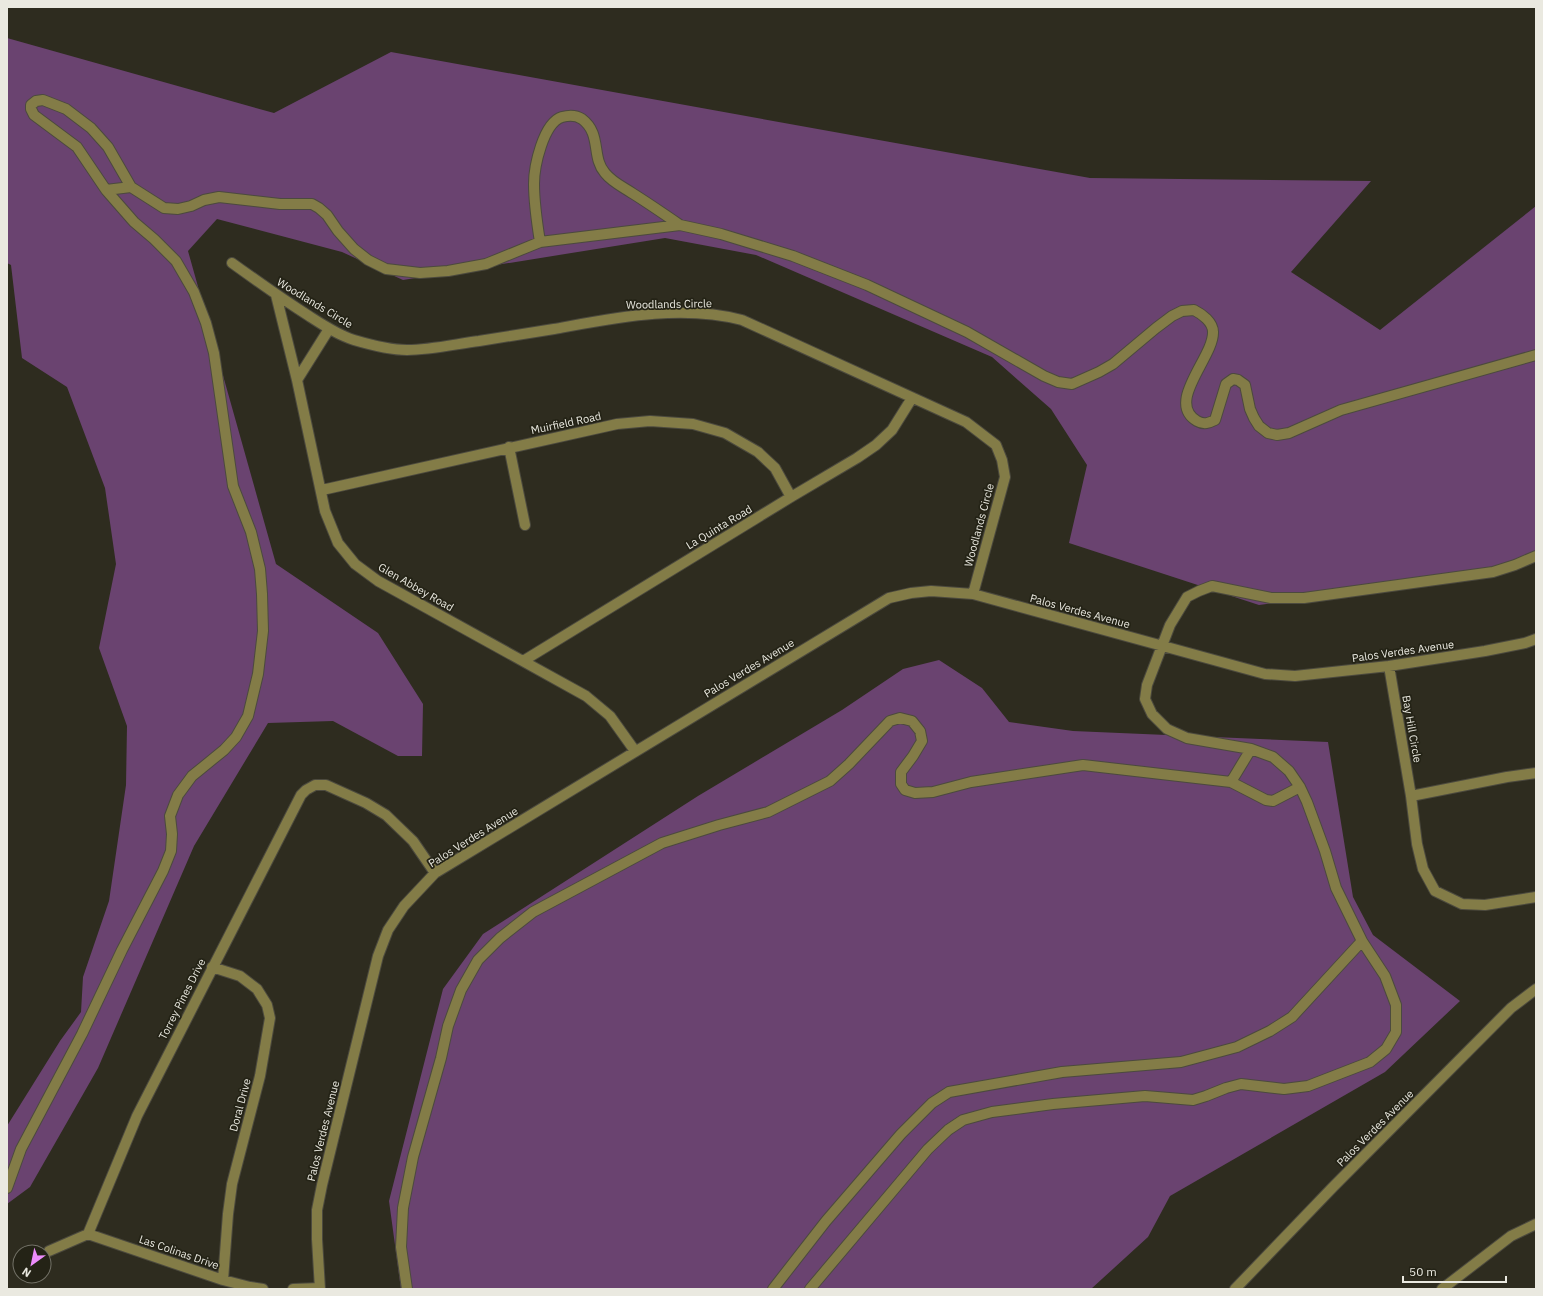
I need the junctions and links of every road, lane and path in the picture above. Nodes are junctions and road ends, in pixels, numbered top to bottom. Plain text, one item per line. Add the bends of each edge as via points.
1 (131, 187) junction
2 (106, 190) junction
3 (680, 225) junction
4 (540, 242) junction
5 (232, 263) dead end
6 (276, 295) junction
7 (330, 329) junction
8 (1536, 355) edge
9 (297, 380) junction
10 (912, 398) junction
11 (509, 448) junction
12 (322, 490) junction
13 (790, 497) junction
14 (525, 525) dead end
15 (1536, 556) edge
16 (973, 594) junction
17 (1536, 639) edge
18 (1163, 646) junction
19 (524, 661) junction
20 (1389, 666) junction
21 (1250, 749) junction
22 (635, 751) junction
23 (1536, 773) edge
24 (1231, 782) junction
25 (1300, 787) junction
26 (1411, 796) junction
27 (435, 873) junction
28 (1536, 898) edge
29 (1362, 941) junction
30 (212, 967) junction
31 (1536, 989) edge
32 (7, 1188) edge
33 (1536, 1224) edge
34 (88, 1234) junction
35 (52, 1250) edge
36 (223, 1280) junction
37 (320, 1288) edge
38 (263, 1289) edge
39 (293, 1289) edge
40 (407, 1289) edge
41 (773, 1289) edge
42 (810, 1289) edge
43 (1235, 1289) edge
44 (1442, 1289) edge

1 - 2 street
1 - 2 street via 108,147 91,128 66,109 43,100 31,105 30,109 34,115 77,147
1 - 4 street via 164,208 178,209 219,197 280,204 312,204 328,216 354,249 368,260 386,268 420,273 486,264
2 - 32 street via 134,222 176,261 194,292 206,323 214,353 233,486 251,532 260,569 263,631 258,674 248,716 228,746 192,776 178,794 170,816 171,851 163,870 82,1034 21,1149
3 - 4 street
3 - 4 street via 613,181 605,173 600,166 594,134 581,118 572,115 560,117 547,130 537,163 534,182
3 - 8 street via 721,234 793,256 867,285 967,332 1026,367 1058,382 1072,384 1099,372 1118,360 1172,316 1182,311 1194,310 1207,319 1214,331 1186,398 1187,410 1192,418 1204,423 1215,420 1226,384 1233,379 1245,385 1250,409 1258,426 1268,433 1277,435 1289,433 1341,410
5 - 6 street, Woodlands Circle
6 - 7 street, Woodlands Circle
6 - 9 street, Glen Abbey Road
7 - 9 street
7 - 10 street, Woodlands Circle via 353,340 407,350 525,334 631,315 679,313 726,316 742,320
9 - 12 street, Glen Abbey Road
10 - 13 street, La Quinta Road via 892,430 876,445
10 - 16 street, Woodlands Circle via 966,422 996,445 1002,460 1005,477
11 - 12 street, Muirfield Road
11 - 13 street, Muirfield Road via 618,424 650,421 692,424 725,433 758,452 775,468
11 - 14 street
12 - 19 street, Glen Abbey Road via 325,511 338,543 355,564 378,581
13 - 19 street, La Quinta Road
15 - 18 street via 1493,572 1304,598 1271,598 1212,586 1187,597 1170,625
16 - 18 street, Palos Verdes Avenue
16 - 22 street, Palos Verdes Avenue via 931,591 889,598
17 - 20 street, Palos Verdes Avenue via 1485,651
18 - 20 street, Palos Verdes Avenue via 1266,674 1295,676
18 - 21 street via 1147,685 1145,700 1152,714 1167,729 1187,738
19 - 22 street, Glen Abbey Road via 586,696 610,716
20 - 26 street, Bay Hill Circle
21 - 24 street
21 - 25 street via 1273,758 1289,771
22 - 27 street, Palos Verdes Avenue
23 - 26 street
24 - 25 street via 1266,800 1274,801
24 - 40 street via 1083,765 915,793 906,790 900,784 902,772 922,741 920,730 912,721 900,718 890,721 830,781 768,812 662,843 533,912 500,938 478,960 461,990 448,1026 403,1208 401,1247
25 - 29 street via 1308,802 1336,888
26 - 28 street, Bay Hill Circle via 1423,869 1436,891 1462,904 1485,905
27 - 30 street, Torrey Pines Drive via 413,841 386,815 326,785 315,785 301,795
27 - 37 street, Palos Verdes Avenue via 404,906 388,930 378,956 322,1185 316,1239
29 - 41 street via 1292,1016 1270,1031 1237,1047 1181,1062 1062,1072 949,1092 932,1103 901,1134 826,1221
29 - 42 street via 1385,976 1396,1005 1396,1032 1386,1049 1370,1062 1308,1086 1284,1089 1241,1084 1194,1100 1137,1096 992,1112 963,1120 928,1149
30 - 34 street, Torrey Pines Drive via 137,1116
30 - 36 street, Doral Drive via 240,976 257,989 267,1004 270,1018 260,1076 232,1184
31 - 43 street, Palos Verdes Avenue via 1512,1008
33 - 44 street via 1506,1240
34 - 35 street
34 - 36 street, Las Colinas Drive
36 - 38 street, Las Colinas Drive
37 - 39 street

